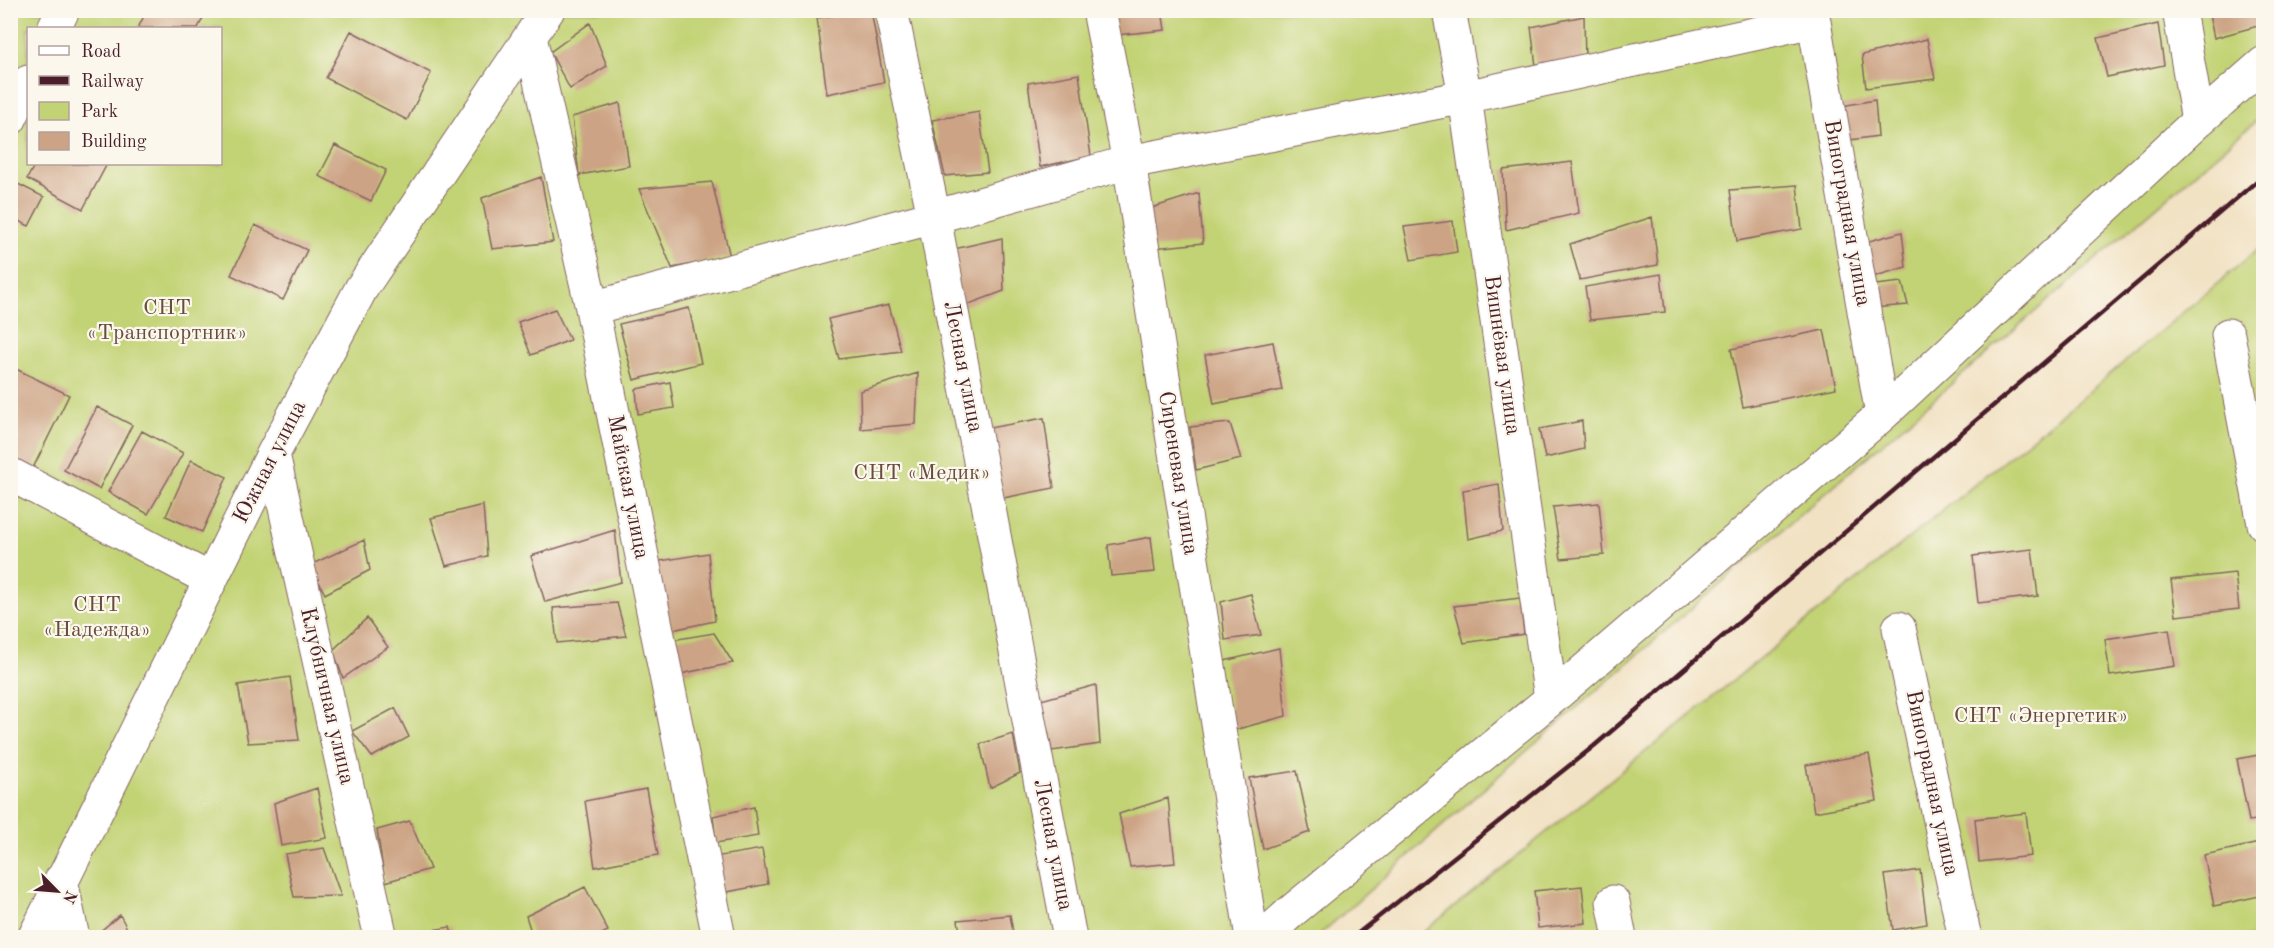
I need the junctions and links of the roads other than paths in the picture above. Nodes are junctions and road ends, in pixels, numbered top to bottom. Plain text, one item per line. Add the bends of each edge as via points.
1 (63, 10) edge
2 (548, 10) edge
3 (891, 10) edge
4 (1099, 10) edge
5 (1449, 10) edge
6 (2179, 10) edge
7 (1813, 16) edge
8 (54, 27) edge
9 (530, 37) junction
10 (2264, 63) edge
11 (27, 84) edge
12 (1465, 97) junction
13 (10, 118) edge
14 (2198, 121) junction
15 (1129, 162) junction
16 (934, 217) junction
17 (592, 308) junction
18 (2228, 335) dead end
19 (1881, 415) junction
20 (273, 454) junction
21 (10, 474) edge
22 (2264, 524) edge
23 (211, 580) junction
24 (1899, 628) dead end
25 (1551, 699) junction
26 (61, 880) junction
27 (1613, 902) dead end
28 (34, 938) edge
29 (73, 938) edge
30 (381, 938) edge
31 (719, 938) edge
32 (1070, 938) edge
33 (1252, 938) edge
34 (1262, 938) edge
35 (1620, 938) edge
36 (1965, 938) edge

1 - 8 street
2 - 9 street, Южная улица
3 - 16 street, Лесная улица
4 - 15 street, Сиреневая улица
5 - 12 street, Вишнёвая улица
6 - 14 street
7 - 12 street
7 - 19 street, Виноградная улица
9 - 17 street, Майская улица
9 - 20 street, Южная улица via 361,289
10 - 14 street
11 - 13 street
12 - 15 street
12 - 25 street, Вишнёвая улица
14 - 19 street
15 - 16 street
15 - 33 street, Сиреневая улица
16 - 17 street
16 - 32 street, Лесная улица
17 - 31 street, Майская улица
18 - 22 street
19 - 25 street
20 - 23 street, Южная улица
20 - 30 street, Клубничная улица
21 - 23 street
23 - 26 street, Южная улица
24 - 36 street, Виноградная улица
25 - 34 street
26 - 28 street, Южная улица
26 - 29 street
27 - 35 street

